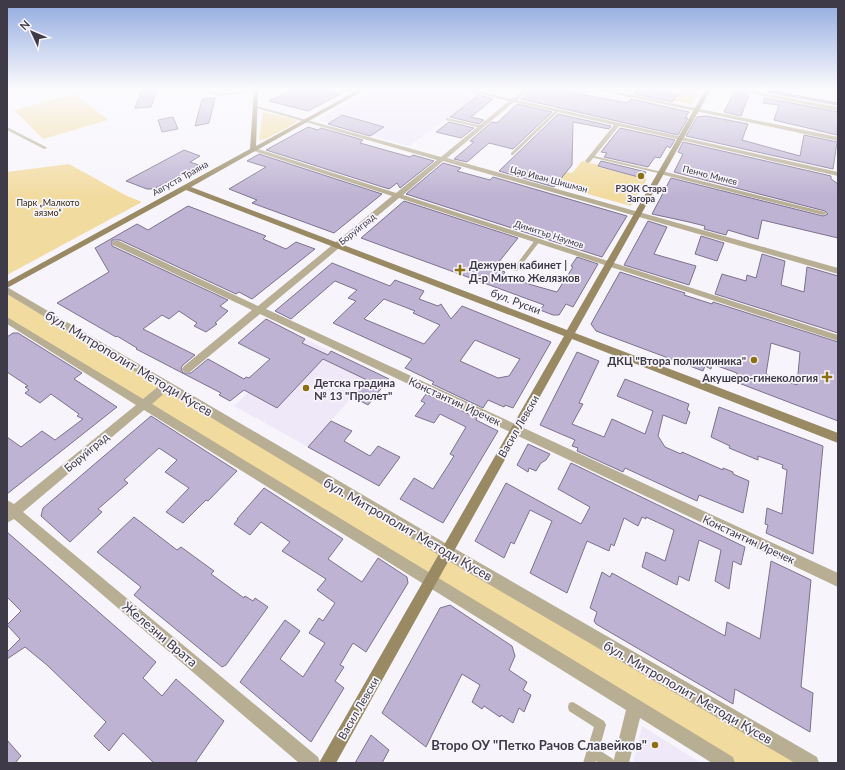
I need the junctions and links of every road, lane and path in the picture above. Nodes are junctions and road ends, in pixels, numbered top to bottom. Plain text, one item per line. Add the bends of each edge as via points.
1 (254, 125) edge
2 (299, 125) edge
3 (321, 125) edge
4 (473, 125) edge
5 (484, 125) edge
6 (543, 125) edge
7 (617, 125) edge
8 (622, 125) edge
9 (689, 125) edge
10 (770, 125) edge
11 (481, 127) junction
12 (7, 128) edge
13 (682, 138) junction
14 (838, 139) edge
15 (45, 148) dead end
16 (253, 149) junction
17 (512, 154) dead end
18 (592, 156) junction
19 (442, 159) junction
20 (588, 161) dead end
21 (662, 173) junction
22 (838, 174) edge
23 (185, 187) junction
24 (397, 196) junction
25 (823, 213) dead end
26 (639, 214) junction
27 (537, 241) junction
28 (116, 243) dead end
29 (337, 245) junction
30 (610, 264) junction
31 (515, 270) dead end
32 (838, 271) edge
33 (7, 285) edge
34 (7, 290) edge
35 (259, 309) junction
36 (7, 320) edge
37 (570, 335) junction
38 (838, 338) edge
39 (186, 368) dead end
40 (166, 386) junction
41 (143, 405) junction
42 (516, 430) junction
43 (838, 438) edge
44 (9, 511) edge
45 (447, 552) junction
46 (838, 580) edge
47 (430, 582) junction
48 (573, 707) dead end
49 (635, 707) junction
50 (591, 758) edge
51 (312, 763) edge
52 (327, 763) edge
53 (609, 763) edge
54 (621, 763) edge
55 (727, 763) edge
56 (811, 763) edge

1 - 16 street
2 - 16 street, Августа Траяна
3 - 19 street, Цар Иван Шишман
4 - 11 lane
5 - 11 street, Боруйград
6 - 17 lane
7 - 18 street
8 - 13 street
9 - 13 street, Васил Левски
10 - 14 street
11 - 19 street, Боруйград
12 - 15 lane
13 - 21 street, Васил Левски
13 - 22 street
16 - 23 street, Августа Траяна
16 - 24 street, Димитър Наумов
18 - 20 street
18 - 21 lane, Пенчо Минев
19 - 24 street, Боруйград
19 - 26 street, Цар Иван Шишман
21 - 25 street, Пенчо Минев
21 - 26 street, Васил Левски
23 - 29 street, бул. Руски
23 - 33 street, Августа Траяна
24 - 27 street, Димитър Наумов
24 - 29 street, Боруйград
26 - 30 street, Васил Левски
26 - 32 street, Цар Иван Шишман
27 - 30 street, Димитър Наумов
27 - 31 lane
28 - 35 street, Константин Иречек
29 - 35 street, Боруйград
29 - 37 street, бул. Руски
30 - 37 street, Васил Левски
30 - 38 street, Димитър Наумов
34 - 40 street, бул. Митрополит Методи Кусев
35 - 39 street, Боруйград
35 - 42 street, Константин Иречек
36 - 41 street
37 - 42 street, Васил Левски
37 - 43 street, бул. Руски
40 - 41 street, Боруйград
40 - 45 street, бул. Митрополит Методи Кусев
41 - 44 street, Боруйград
41 - 47 street
42 - 45 street, Васил Левски
42 - 46 street, Константин Иречек
44 - 51 street, Железни Врата
45 - 47 street, Васил Левски
45 - 56 street, бул. Митрополит Методи Кусев
47 - 49 street
47 - 52 street, Васил Левски
48 - 50 lane via 600,725
49 - 54 street
49 - 55 street
50 - 53 lane

